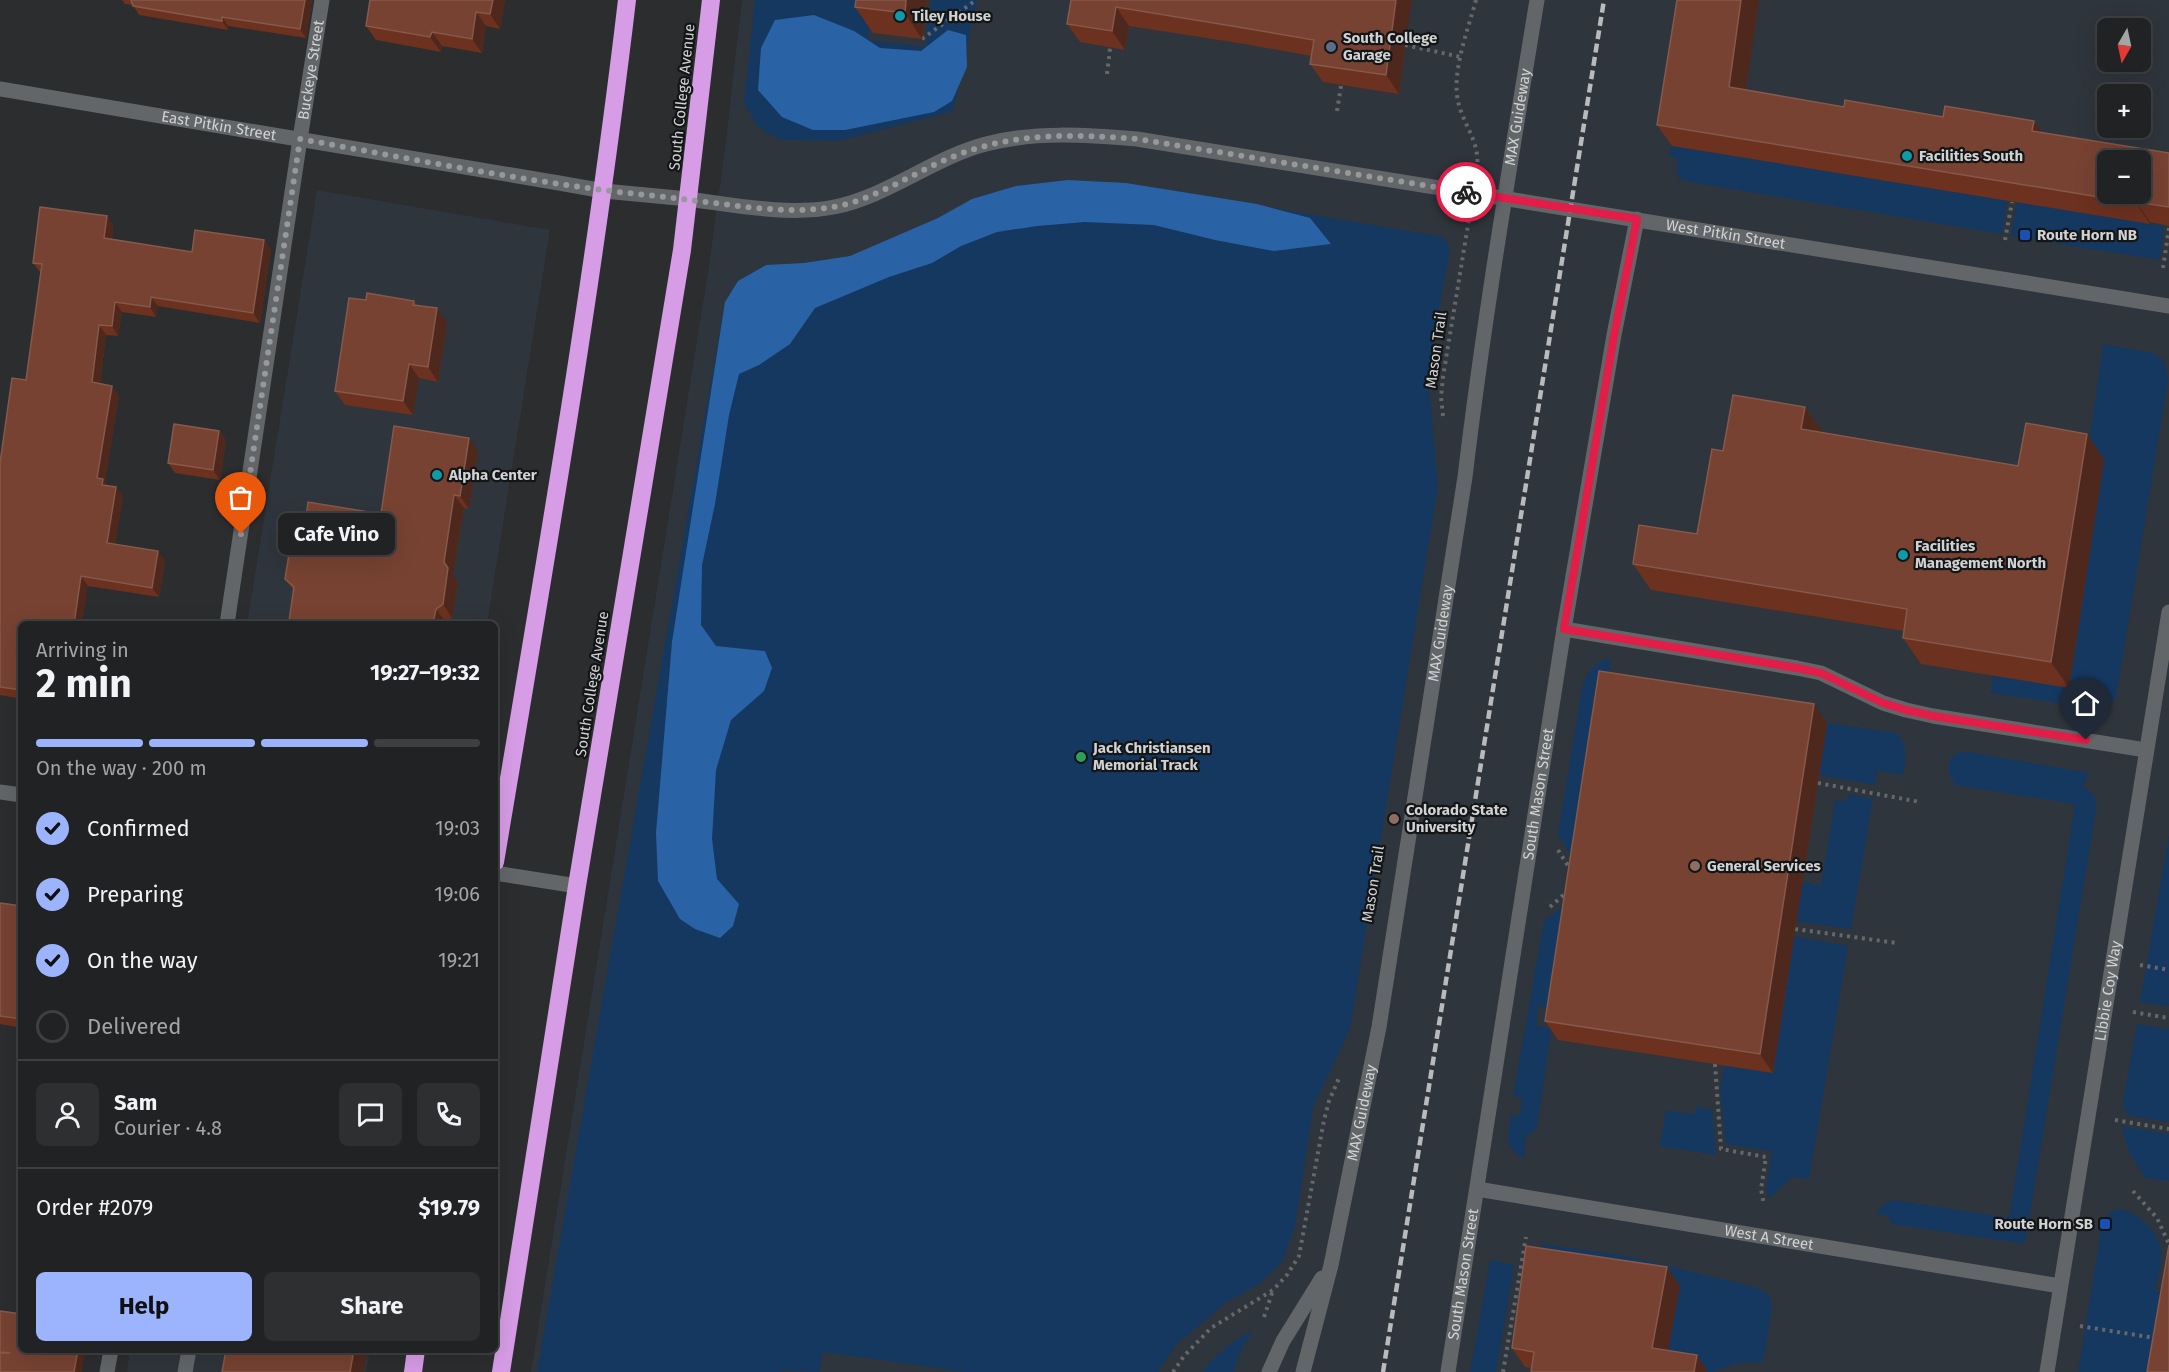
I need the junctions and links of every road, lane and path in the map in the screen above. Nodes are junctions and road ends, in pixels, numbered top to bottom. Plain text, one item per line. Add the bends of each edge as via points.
1 (322, 0) edge
2 (627, 0) edge
3 (711, 0) edge
4 (976, 0) edge
5 (1476, 0) edge
6 (1537, 0) edge
7 (922, 39) dead end
8 (1405, 45) dead end
9 (1110, 48) edge
10 (1461, 57) junction
11 (1107, 74) dead end
12 (1341, 86) edge
13 (0, 89) edge
14 (1337, 111) dead end
15 (300, 139) junction
16 (1478, 156) dead end
17 (604, 190) junction
18 (1505, 198) junction
19 (688, 200) junction
20 (2012, 202) edge
21 (1637, 219) junction
22 (2169, 228) edge
23 (1467, 230) dead end
24 (2006, 240) dead end
25 (2163, 268) dead end
26 (2169, 306) edge
27 (1443, 420) dead end
28 (2169, 612) edge
29 (227, 621) edge
30 (1564, 629) junction
31 (2146, 750) junction
32 (1818, 783) dead end
33 (0, 792) edge
34 (18, 795) edge
35 (1920, 801) dead end
36 (498, 844) edge
37 (1557, 848) dead end
38 (498, 873) edge
39 (1573, 874) edge
40 (577, 886) junction
41 (1571, 889) edge
42 (1547, 909) dead end
43 (1795, 929) dead end
44 (1897, 944) dead end
45 (2140, 965) dead end
46 (2169, 970) edge
47 (2133, 1012) dead end
48 (2169, 1018) edge
49 (1715, 1064) edge
50 (1341, 1072) dead end
51 (2115, 1120) dead end
52 (2169, 1129) edge
53 (1477, 1189) junction
54 (2133, 1191) dead end
55 (1764, 1205) dead end
56 (1526, 1237) dead end
57 (2169, 1244) edge
58 (1331, 1264) junction
59 (2060, 1286) junction
60 (2080, 1326) dead end
61 (2165, 1340) edge
62 (110, 1353) edge
63 (188, 1353) edge
64 (416, 1353) edge
65 (107, 1372) edge
66 (185, 1372) edge
67 (413, 1372) edge
68 (501, 1372) edge
69 (1173, 1372) edge
70 (1269, 1372) edge
71 (1303, 1372) edge
72 (1448, 1372) edge
73 (1503, 1372) edge
74 (2047, 1372) edge

1 - 15 street, Buckeye Street
2 - 17 highway
3 - 19 highway, South College Avenue
4 - 7 path
5 - 10 path
6 - 18 street, MAX Guideway
8 - 10 path
9 - 11 path
10 - 16 path via 1458,104
12 - 14 path
13 - 15 street, East Pitkin Street
15 - 17 street, East Pitkin Street
15 - 29 street, Buckeye Street
17 - 19 street, East Pitkin Street
17 - 36 highway
18 - 19 street, West Pitkin Street via 1137,139 1083,135 1036,136 986,144 835,207 790,211
18 - 21 street, West Pitkin Street
18 - 58 street, MAX Guideway via 1380,1016
19 - 40 highway, South College Avenue
20 - 24 path
21 - 26 street, West Pitkin Street
21 - 30 street, South Mason Street
22 - 25 path
23 - 27 path, Mason Trail via 1443,377
28 - 31 street, Libbie Coy Way
30 - 31 street via 1805,669 1883,703 1933,716
30 - 53 street, South Mason Street
31 - 59 street, Libbie Coy Way
32 - 35 path
33 - 34 street
37 - 39 path
38 - 40 street
40 - 68 highway, South College Avenue
41 - 42 path
43 - 44 path
45 - 46 path
47 - 48 path
49 - 55 path via 1721,1149 1766,1156 1761,1189
50 - 69 path via 1324,1120 1299,1256 1273,1290 1211,1328
51 - 52 path
53 - 59 street, West A Street
53 - 72 street, South Mason Street
54 - 57 path via 2157,1218
56 - 73 path
58 - 70 street, MAX Guideway via 1283,1341
58 - 71 street, MAX Guideway
59 - 74 street, Libbie Coy Way
60 - 61 path
62 - 65 street
63 - 66 street
64 - 67 highway

